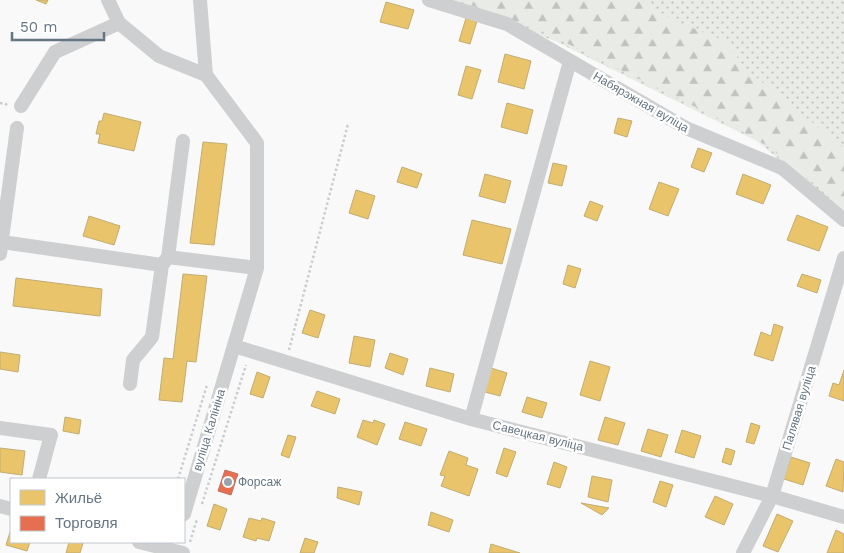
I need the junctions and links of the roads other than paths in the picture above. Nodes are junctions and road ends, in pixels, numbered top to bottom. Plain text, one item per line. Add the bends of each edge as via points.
1 (108, 0) edge
2 (429, 0) edge
3 (199, 1) edge
4 (119, 24) junction
5 (570, 61) junction
6 (206, 74) junction
7 (21, 106) dead end
8 (16, 128) dead end
9 (183, 142) dead end
10 (844, 220) edge
11 (1, 248) edge
12 (844, 258) edge
13 (165, 261) junction
14 (257, 268) junction
15 (234, 346) junction
16 (130, 384) dead end
17 (471, 419) junction
18 (0, 428) edge
19 (39, 478) edge
20 (772, 496) junction
21 (185, 511) edge
22 (844, 517) edge
23 (146, 543) edge
24 (179, 548) edge
25 (743, 553) edge

1 - 4 street
2 - 5 street, Набярэжная вуліца via 507,24
3 - 6 street
4 - 6 street via 159,56
4 - 7 street via 55,52
5 - 10 street, Набярэжная вуліца via 686,128 782,168
5 - 17 street
6 - 14 street, вуліца Калініна via 257,143
8 - 11 street
9 - 13 street
11 - 13 street
12 - 20 street, Палявая вуліца
13 - 14 street
13 - 16 street via 152,336 133,360
14 - 15 street, вуліца Калініна
15 - 17 street, Савецкая вуліца
15 - 21 street, вуліца Калініна
17 - 20 street, Савецкая вуліца
18 - 19 street via 50,435
20 - 22 street, Савецкая вуліца
20 - 25 street, Палявая вуліца
23 - 24 street

